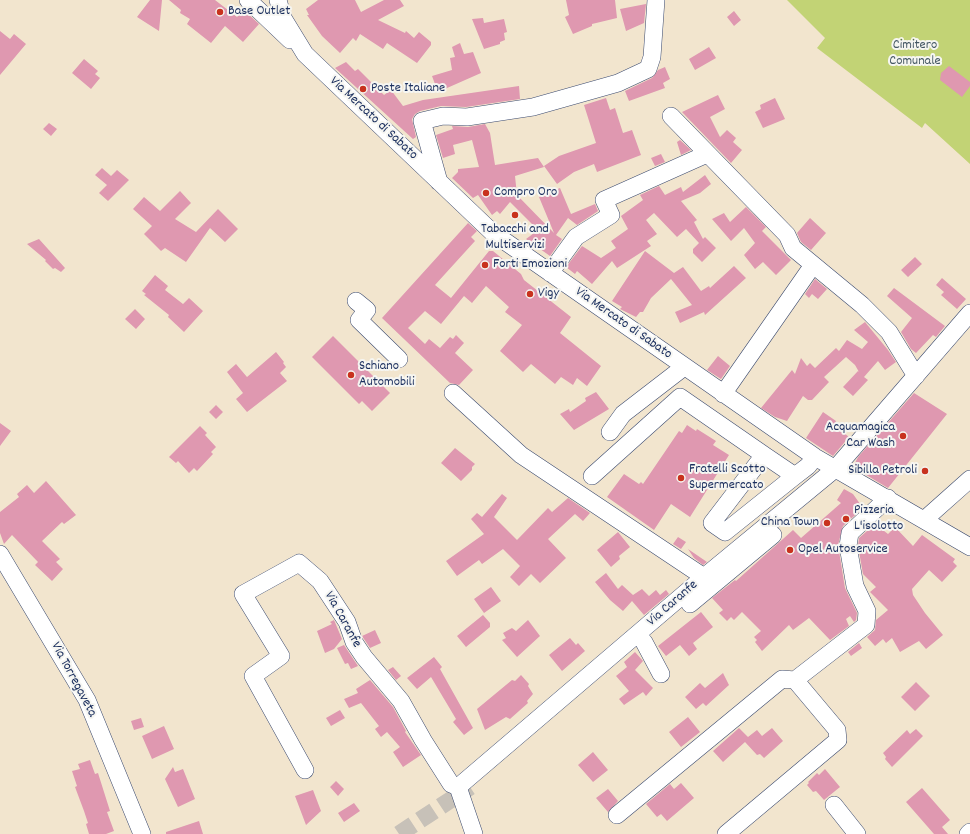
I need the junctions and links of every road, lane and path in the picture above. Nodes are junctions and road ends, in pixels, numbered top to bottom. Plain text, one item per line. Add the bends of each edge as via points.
1 (249, 0) edge
2 (273, 0) edge
3 (278, 0) edge
4 (656, 0) edge
5 (304, 54) junction
6 (671, 116) dead end
7 (707, 154) junction
8 (439, 182) junction
9 (813, 265) junction
10 (550, 273) junction
11 (356, 301) dead end
12 (970, 313) edge
13 (399, 359) dead end
14 (681, 370) junction
15 (916, 376) junction
16 (453, 393) dead end
17 (723, 394) junction
18 (680, 397) junction
19 (610, 432) dead end
20 (764, 455) junction
21 (815, 457) junction
22 (840, 472) junction
23 (592, 476) dead end
24 (795, 476) junction
25 (970, 479) edge
26 (888, 498) junction
27 (924, 520) junction
28 (970, 547) edge
29 (0, 554) edge
30 (704, 577) junction
31 (644, 642) junction
32 (661, 674) dead end
33 (795, 680) junction
34 (304, 770) dead end
35 (464, 787) junction
36 (834, 806) dead end
37 (618, 815) dead end
38 (142, 834) edge
39 (474, 834) edge
40 (726, 834) edge
41 (857, 834) edge

1 - 2 street via 260,3 270,3
1 - 5 street
3 - 5 street, Via Mercato di Sabato via 283,18
4 - 8 street via 652,57 648,69 618,82 533,107 467,117 442,116 422,121
5 - 8 street, Via Mercato di Sabato
6 - 7 street
7 - 9 street via 787,235 793,248
7 - 10 street via 604,200 611,215 576,237
8 - 10 street, Via Mercato di Sabato via 493,233
9 - 15 street via 862,305 889,332
9 - 17 street
10 - 14 street, Via Mercato di Sabato
11 - 13 street via 367,310 359,320
12 - 15 street
14 - 17 street, Via Mercato di Sabato
14 - 18 street
14 - 19 street via 623,414
15 - 22 street
16 - 30 street via 521,455
17 - 21 street, Via Mercato di Sabato
18 - 20 street
18 - 23 street
20 - 24 street
20 - 24 street via 712,523 725,532
21 - 22 street, Via Mercato di Sabato
21 - 24 street
22 - 26 street, Via Mercato di Sabato
22 - 30 street, Via Caranfe
22 - 31 street
25 - 27 street
26 - 27 street, Via Mercato di Sabato
26 - 33 street via 850,533 848,546 855,586 867,611 866,625
27 - 28 street, Via Mercato di Sabato
29 - 38 street, Via Torregaveta via 87,700
30 - 35 street, Via Caranfe
31 - 32 street
31 - 35 street
33 - 37 street via 782,679
33 - 40 street via 837,730 838,740
34 - 35 street, Via Caranfe via 253,676 281,656 243,594 299,563 320,581 347,622 354,642 401,701 451,784
35 - 39 street, Via Caranfe
36 - 41 street

